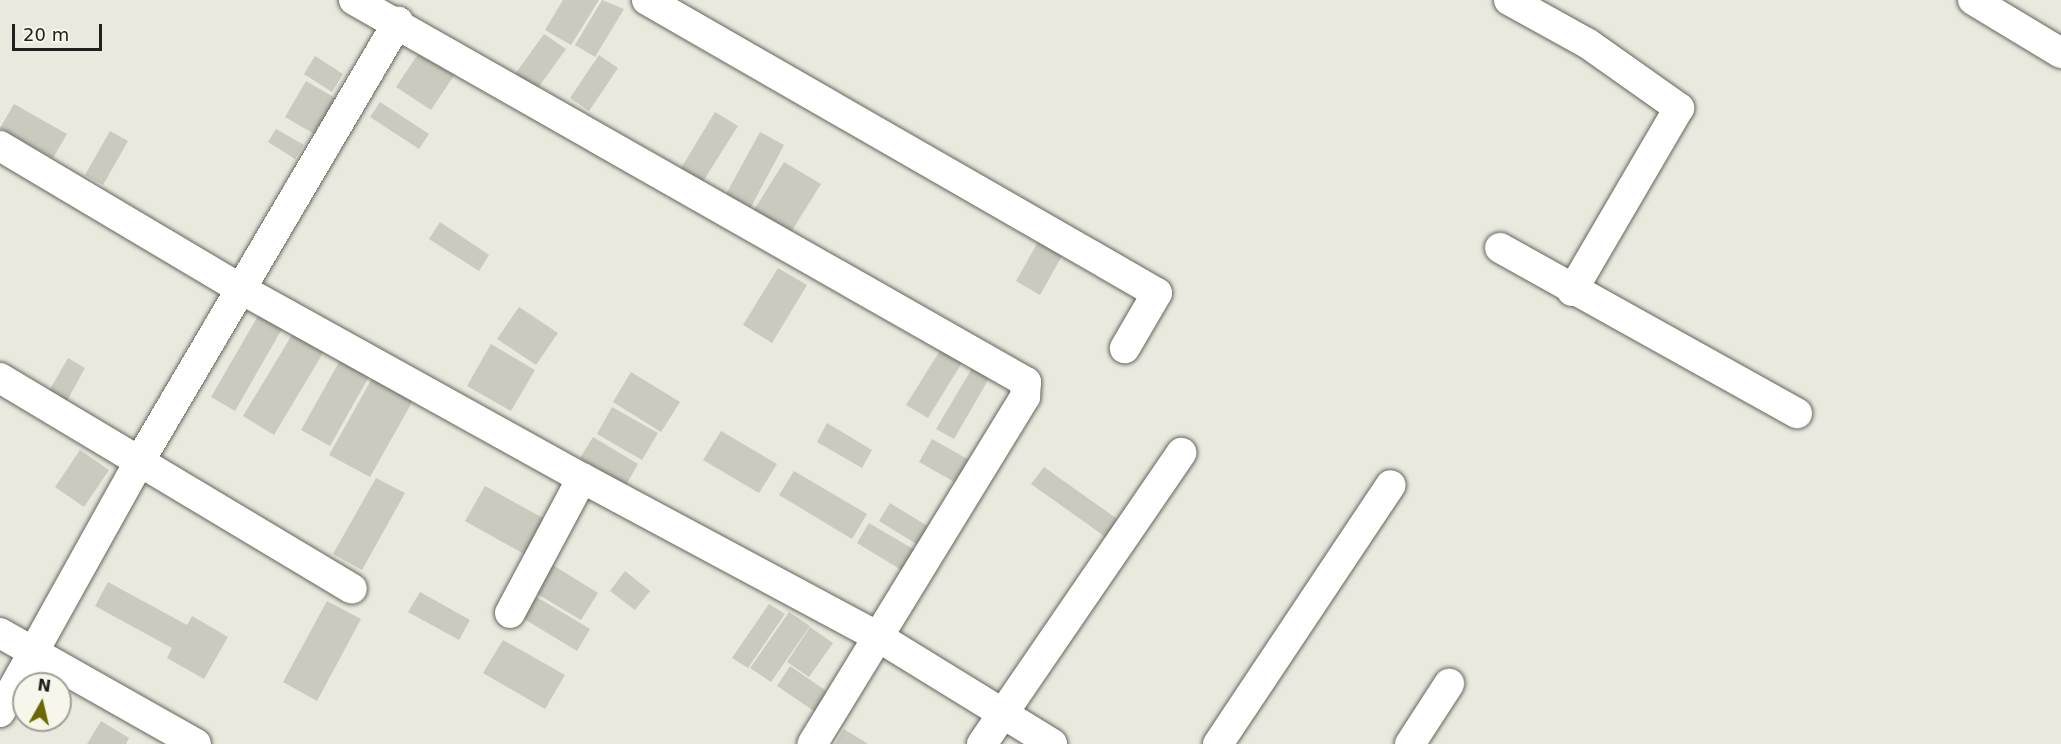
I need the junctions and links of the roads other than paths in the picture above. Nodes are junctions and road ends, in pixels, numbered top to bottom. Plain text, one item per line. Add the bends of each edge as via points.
1 (354, 0) edge
2 (647, 0) edge
3 (1509, 0) edge
4 (1973, 0) edge
5 (398, 22) junction
6 (2061, 53) edge
7 (0, 146) edge
8 (1500, 248) dead end
9 (239, 288) junction
10 (1572, 291) junction
11 (1125, 348) dead end
12 (0, 378) edge
13 (1797, 413) dead end
14 (1180, 453) dead end
15 (139, 462) junction
16 (582, 478) junction
17 (1391, 485) dead end
18 (352, 589) dead end
19 (510, 613) dead end
20 (0, 633) edge
21 (880, 638) junction
22 (35, 652) junction
23 (1449, 684) dead end
24 (0, 712) edge
25 (1002, 715) junction
26 (196, 744) edge
27 (812, 744) edge
28 (982, 744) edge
29 (1052, 744) edge
30 (1218, 744) edge
31 (1410, 744) edge

1 - 5 street
2 - 11 street via 1157,293
3 - 10 street via 1587,43 1679,108
4 - 6 street
5 - 9 street
5 - 21 street via 1026,382 1025,397
7 - 9 street
8 - 10 street
9 - 15 street
9 - 16 street
10 - 13 street
12 - 15 street
14 - 25 street
15 - 18 street
15 - 22 street
16 - 19 street
16 - 21 street
17 - 30 street
20 - 22 street
21 - 25 street
21 - 27 street
22 - 24 street
22 - 26 street
23 - 31 street
25 - 28 street
25 - 29 street

